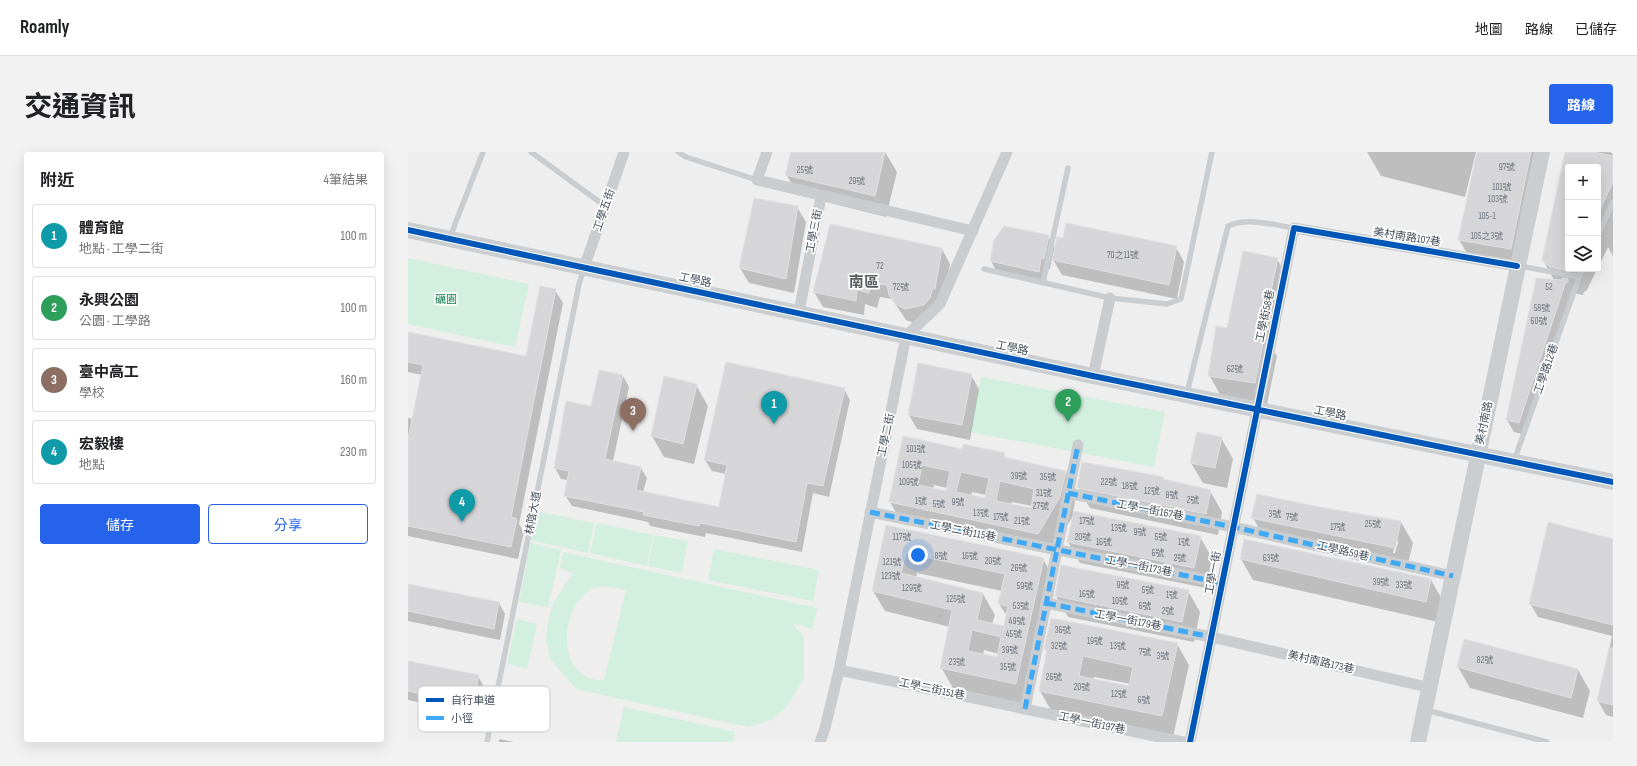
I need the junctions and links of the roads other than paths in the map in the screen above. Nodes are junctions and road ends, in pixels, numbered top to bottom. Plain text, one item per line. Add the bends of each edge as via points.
1 (483, 152) edge
2 (532, 152) edge
3 (624, 152) edge
4 (678, 152) edge
5 (767, 152) edge
6 (1007, 152) edge
7 (1212, 152) edge
8 (1542, 152) edge
9 (1068, 168) dead end
10 (757, 180) junction
11 (821, 197) junction
12 (1613, 202) edge
13 (605, 206) junction
14 (1294, 228) junction
15 (1601, 228) edge
16 (408, 230) edge
17 (973, 231) junction
18 (449, 239) junction
19 (1517, 266) junction
20 (584, 268) junction
21 (984, 269) dead end
22 (1581, 272) edge
23 (1579, 277) junction
24 (1043, 283) junction
25 (1110, 298) junction
26 (799, 312) junction
27 (906, 336) junction
28 (1093, 376) junction
29 (1186, 394) junction
30 (1256, 408) junction
31 (1078, 445) dead end
32 (1478, 454) junction
33 (1514, 461) junction
34 (1613, 482) edge
35 (1068, 494) junction
36 (870, 512) junction
37 (1233, 526) junction
38 (1057, 550) junction
39 (1453, 576) junction
40 (1222, 583) junction
41 (1046, 603) junction
42 (1211, 636) junction
43 (839, 670) junction
44 (498, 686) edge
45 (1430, 688) junction
46 (1025, 709) junction
47 (1425, 710) junction
48 (489, 732) edge
49 (487, 742) edge
50 (820, 742) edge
51 (1183, 742) edge
52 (1190, 742) edge
53 (1418, 742) edge
54 (1547, 742) edge

1 - 18 lane
2 - 13 lane
3 - 13 street, 工學五街
4 - 10 lane via 686,157
5 - 10 street
6 - 17 street
7 - 25 lane via 1181,299 1167,304
8 - 19 street, 美村南路
9 - 24 lane
10 - 11 street, 工學三街
11 - 17 street
11 - 26 street, 工學三街
12 - 15 lane
13 - 20 street, 工學五街
14 - 19 street, 美村南路107巷
14 - 29 lane, 美村南路107巷 via 1251,222 1237,222 1228,226
14 - 30 street, 工學街58巷
16 - 18 street, 工學路
17 - 27 street via 940,304
18 - 20 street, 工學路
19 - 23 lane
19 - 32 street, 美村南路
20 - 26 street, 工學路
20 - 44 lane, 林陰大道
21 - 24 lane
22 - 23 lane, 工學路12巷
23 - 33 lane, 工學路12巷
24 - 25 lane
25 - 28 street
26 - 27 street, 工學路
27 - 28 street, 工學路
27 - 36 street, 工學二街
28 - 29 street, 工學路
29 - 30 street, 工學路
30 - 32 street, 工學路
30 - 37 street, 工學一街
31 - 35 street
32 - 33 street, 工學路
32 - 39 street, 美村南路
33 - 34 street, 工學路
35 - 37 street, 工學一街167巷
35 - 38 street
36 - 38 street, 工學二街115巷
36 - 43 street, 工學二街
37 - 39 street, 工學路59巷
37 - 40 street, 工學一街
38 - 40 street, 工學一街173巷
38 - 41 street
39 - 45 street, 美村南路
40 - 42 street, 工學一街
41 - 42 street, 工學一街179巷
41 - 46 street
42 - 45 street, 美村南路173巷
42 - 52 street, 工學一街
43 - 46 street, 工學二街151巷
43 - 50 street, 工學二街
45 - 47 street, 美村南路
46 - 51 street, 工學一街197巷
47 - 53 street, 美村南路
47 - 54 lane
48 - 49 lane, 林陰大道

